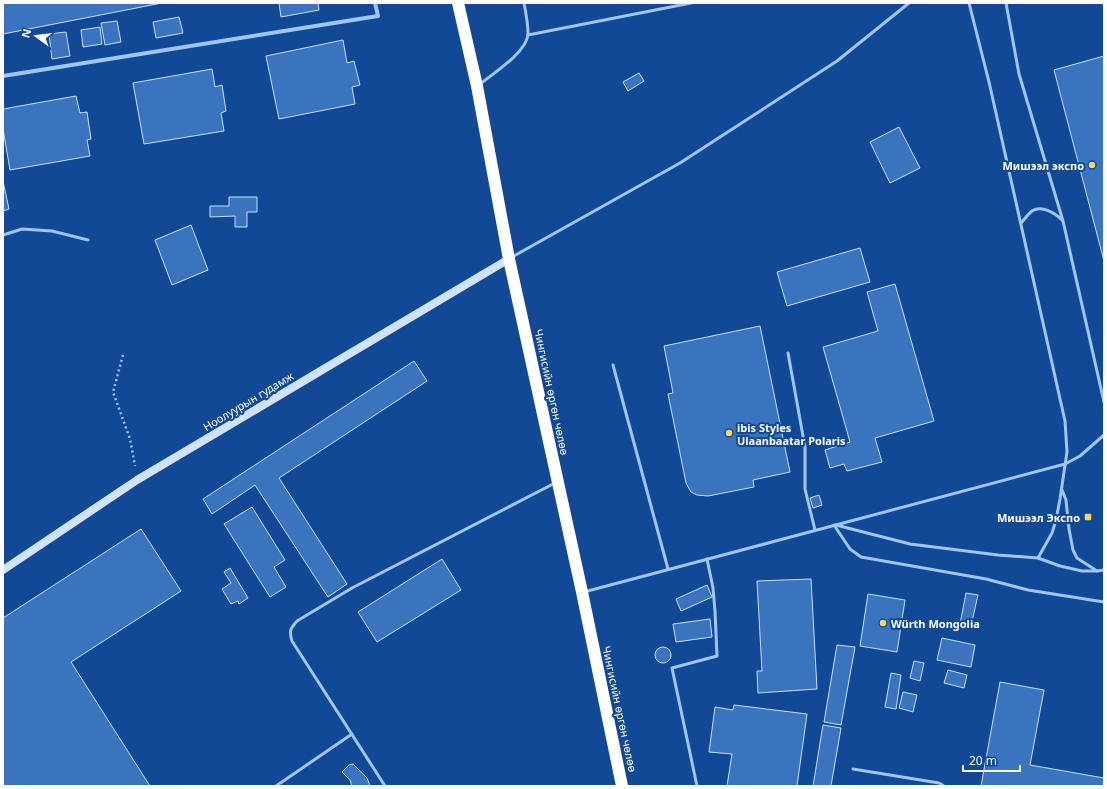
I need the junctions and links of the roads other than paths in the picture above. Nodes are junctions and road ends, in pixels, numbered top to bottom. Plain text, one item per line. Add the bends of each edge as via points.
1 (375, 3) edge
2 (458, 3) edge
3 (524, 3) edge
4 (691, 3) edge
5 (909, 3) edge
6 (969, 3) edge
7 (1006, 3) edge
8 (528, 35) junction
9 (3, 76) edge
10 (476, 86) junction
11 (1064, 221) junction
12 (1021, 224) junction
13 (3, 234) edge
14 (88, 240) dead end
15 (509, 259) junction
16 (788, 354) dead end
17 (612, 365) dead end
18 (1104, 402) edge
19 (1104, 435) edge
20 (1064, 464) junction
21 (558, 482) junction
22 (1061, 488) junction
23 (834, 525) junction
24 (815, 530) junction
25 (1038, 558) junction
26 (707, 559) junction
27 (668, 569) junction
28 (3, 570) edge
29 (1104, 570) edge
30 (1096, 571) junction
31 (582, 592) junction
32 (1104, 602) edge
33 (352, 734) junction
34 (854, 769) dead end
35 (276, 786) edge
36 (385, 786) edge
37 (622, 786) edge
38 (697, 786) edge
39 (944, 786) edge

1 - 9 street via 378,16
2 - 10 highway, Чингисийн өргөн чөлөө
3 - 8 lane
4 - 8 lane
5 - 15 lane via 837,61 686,158
6 - 12 lane
7 - 11 lane via 1019,74
8 - 10 lane via 511,61
10 - 15 highway, Чингисийн өргөн чөлөө
11 - 12 lane via 1054,212 1037,209
11 - 18 lane
12 - 20 lane via 1065,420 1067,452
13 - 14 lane via 22,229 52,231
15 - 21 highway, Чингисийн өргөн чөлөө
15 - 28 street, Ноолуурын гудамж via 137,480
16 - 24 lane via 805,447 805,489
17 - 27 lane
19 - 20 lane via 1080,456
20 - 22 lane
20 - 23 lane
21 - 31 highway, Чингисийн өргөн чөлөө
21 - 33 lane via 352,588 296,621 291,628 292,641
22 - 25 lane via 1052,533
22 - 30 lane via 1066,500 1073,550 1077,558
23 - 24 lane
23 - 25 lane via 910,544
23 - 32 lane via 850,549 862,557 986,579 1028,590
24 - 26 lane
25 - 30 lane via 1082,571
26 - 27 lane
26 - 38 lane via 713,588 717,656 672,668
27 - 31 lane
29 - 30 lane
31 - 37 highway, Чингисийн өргөн чөлөө
33 - 35 lane
33 - 36 lane
34 - 39 lane via 939,783

